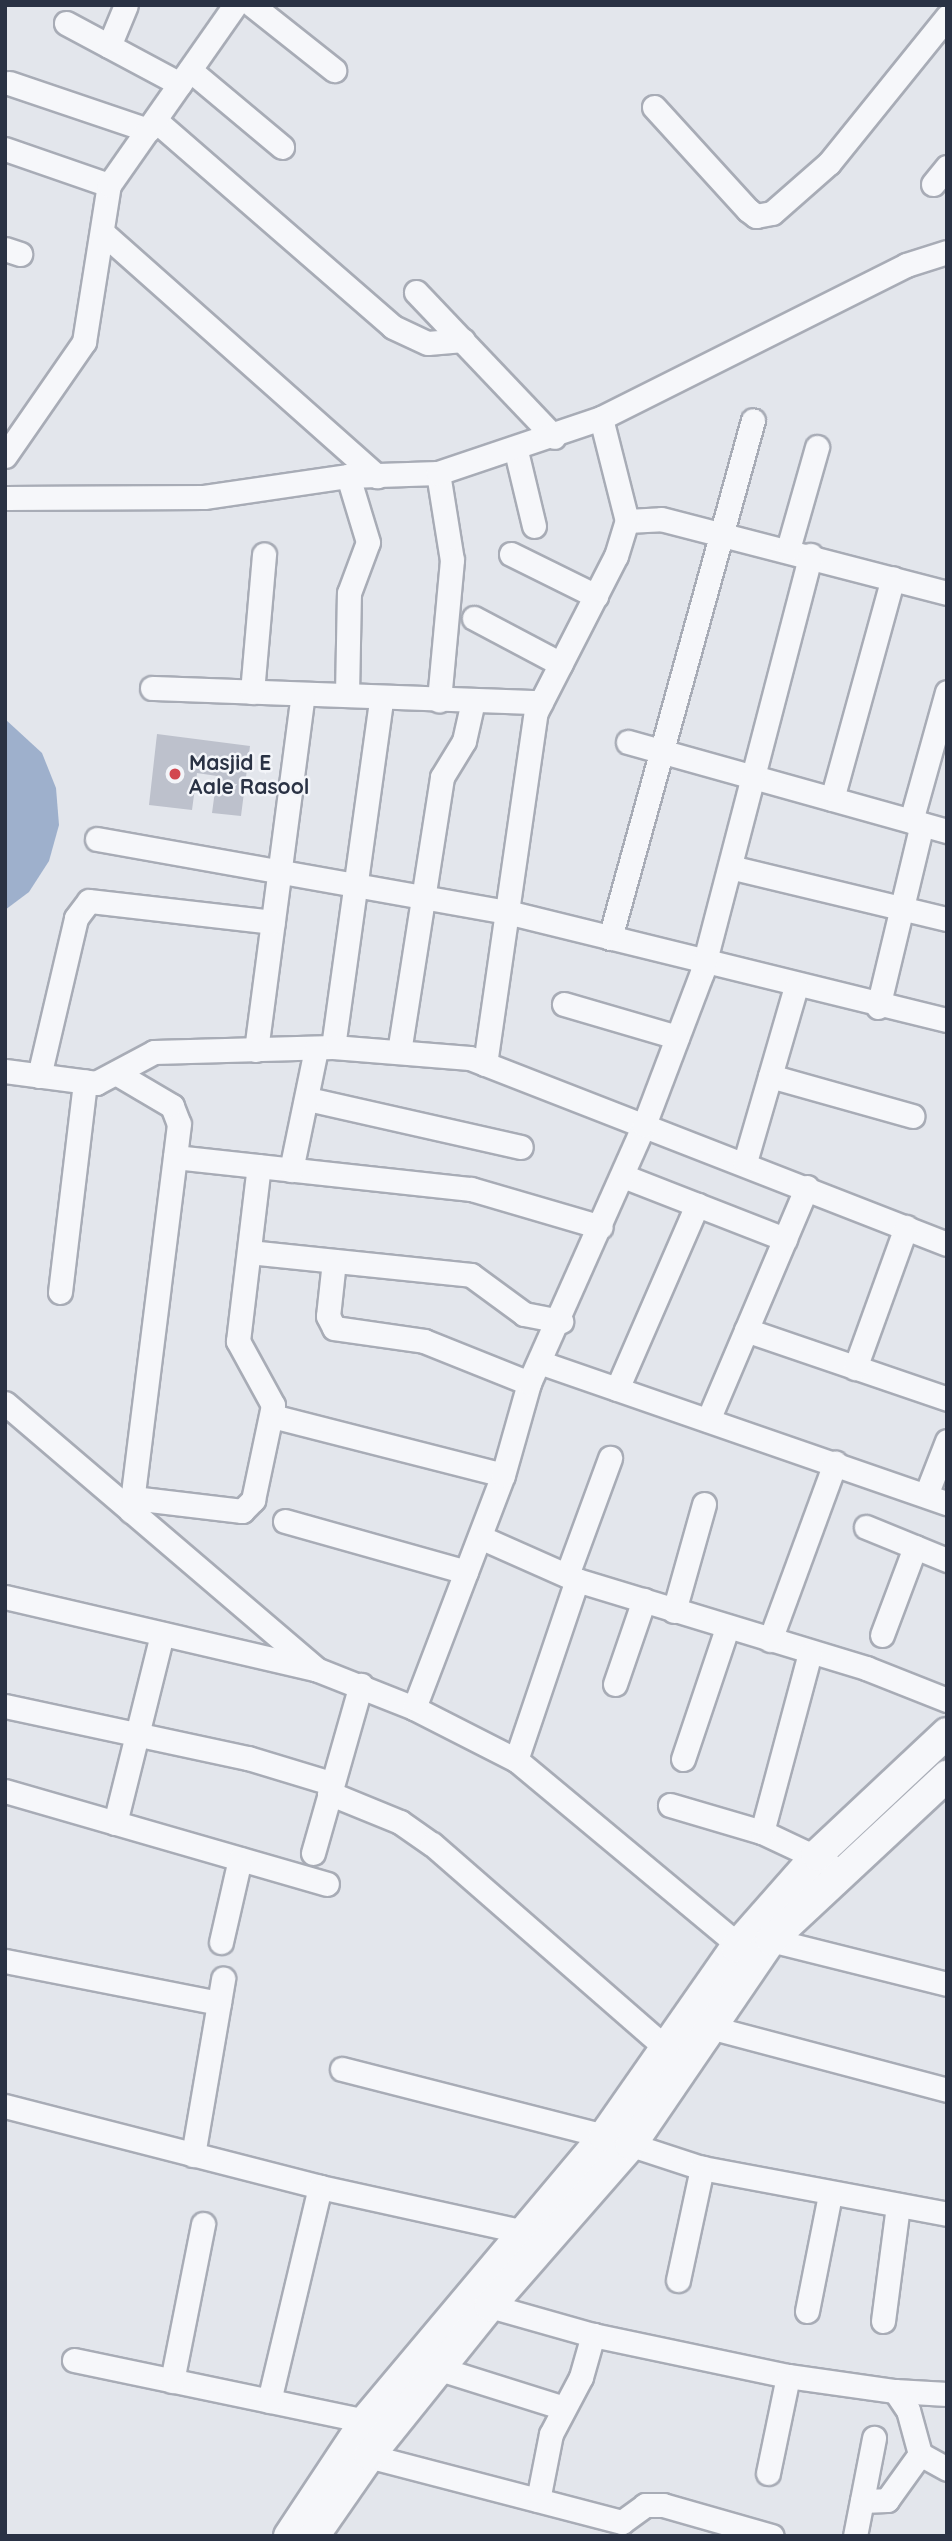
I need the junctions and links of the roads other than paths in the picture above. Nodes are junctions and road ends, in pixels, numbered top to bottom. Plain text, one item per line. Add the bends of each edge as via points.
1 (126, 5) edge
2 (235, 5) edge
3 (252, 5) edge
4 (947, 17) edge
5 (66, 23) dead end
6 (109, 46) junction
7 (334, 71) dead end
8 (185, 77) junction
9 (9, 83) dead end
10 (654, 107) dead end
11 (151, 125) junction
12 (282, 147) dead end
13 (5, 149) edge
14 (109, 185) junction
15 (102, 232) junction
16 (947, 252) edge
17 (416, 292) dead end
18 (463, 340) junction
19 (601, 418) junction
20 (754, 420) dead end
21 (554, 437) junction
22 (817, 447) dead end
23 (516, 451) junction
24 (5, 456) edge
25 (438, 473) junction
26 (348, 476) junction
27 (377, 476) junction
28 (5, 498) edge
29 (627, 521) junction
30 (534, 526) dead end
31 (718, 533) junction
32 (788, 549) junction
33 (511, 554) dead end
34 (264, 555) dead end
35 (811, 555) junction
36 (893, 578) junction
37 (947, 593) edge
38 (596, 596) junction
39 (474, 618) dead end
40 (561, 664) junction
41 (152, 688) dead end
42 (251, 692) junction
43 (947, 692) edge
44 (303, 694) junction
45 (347, 695) junction
46 (381, 699) junction
47 (439, 700) junction
48 (474, 701) junction
49 (541, 702) junction
50 (628, 742) dead end
51 (659, 751) junction
52 (753, 777) junction
53 (832, 799) junction
54 (916, 822) junction
55 (947, 831) edge
56 (97, 839) dead end
57 (730, 867) junction
58 (280, 870) junction
59 (356, 884) junction
60 (426, 897) junction
61 (902, 908) junction
62 (507, 912) junction
63 (947, 919) edge
64 (273, 922) junction
65 (610, 938) junction
66 (705, 962) junction
67 (796, 986) junction
68 (564, 1004) dead end
69 (878, 1007) junction
70 (947, 1020) edge
71 (677, 1037) junction
72 (324, 1048) junction
73 (256, 1050) junction
74 (399, 1052) junction
75 (485, 1064) junction
76 (5, 1071) edge
77 (116, 1073) junction
78 (39, 1076) junction
79 (770, 1076) junction
80 (85, 1081) junction
81 (308, 1099) junction
82 (912, 1116) dead end
83 (644, 1125) junction
84 (521, 1147) dead end
85 (175, 1157) junction
86 (745, 1162) junction
87 (259, 1166) junction
88 (290, 1170) junction
89 (623, 1176) junction
90 (807, 1187) junction
91 (697, 1205) junction
92 (601, 1227) junction
93 (906, 1227) junction
94 (785, 1239) junction
95 (947, 1244) edge
96 (249, 1252) junction
97 (334, 1261) junction
98 (60, 1292) dead end
99 (561, 1321) junction
100 (747, 1330) junction
101 (539, 1362) junction
102 (855, 1368) junction
103 (530, 1383) junction
104 (617, 1388) junction
105 (947, 1399) edge
106 (5, 1403) edge
107 (272, 1416) junction
108 (708, 1420) junction
109 (947, 1441) edge
110 (610, 1458) dead end
111 (835, 1463) junction
112 (503, 1475) junction
113 (936, 1499) edge
114 (704, 1504) dead end
115 (132, 1505) junction
116 (285, 1521) dead end
117 (866, 1527) dead end
118 (481, 1537) junction
119 (915, 1547) junction
120 (947, 1560) edge
121 (466, 1572) junction
122 (572, 1577) junction
123 (644, 1600) junction
124 (7, 1603) edge
125 (674, 1611) junction
126 (727, 1628) junction
127 (162, 1634) junction
128 (882, 1634) dead end
129 (770, 1640) junction
130 (810, 1653) junction
131 (318, 1670) junction
132 (615, 1684) dead end
133 (360, 1685) junction
134 (947, 1700) edge
135 (5, 1706) edge
136 (414, 1708) junction
137 (947, 1733) edge
138 (138, 1734) junction
139 (683, 1759) dead end
140 (516, 1760) junction
141 (947, 1776) edge
142 (330, 1788) junction
143 (5, 1791) edge
144 (670, 1805) dead end
145 (115, 1823) junction
146 (762, 1832) junction
147 (313, 1853) dead end
148 (817, 1855) junction
149 (240, 1859) junction
150 (842, 1872) junction
151 (327, 1884) dead end
152 (221, 1942) dead end
153 (755, 1948) junction
154 (5, 1961) edge
155 (223, 1979) dead end
156 (947, 1984) edge
157 (219, 2003) junction
158 (713, 2028) junction
159 (676, 2058) junction
160 (342, 2069) dead end
161 (947, 2091) edge
162 (5, 2106) edge
163 (618, 2140) junction
164 (193, 2155) junction
165 (702, 2168) junction
166 (320, 2188) junction
167 (830, 2195) junction
168 (898, 2205) junction
169 (947, 2214) edge
170 (203, 2224) dead end
171 (520, 2231) junction
172 (678, 2280) dead end
173 (477, 2302) junction
174 (807, 2311) dead end
175 (883, 2321) dead end
176 (593, 2335) junction
177 (74, 2360) dead end
178 (440, 2369) junction
179 (788, 2376) junction
180 (172, 2381) junction
181 (895, 2391) junction
182 (947, 2394) edge
183 (269, 2401) junction
184 (564, 2408) junction
185 (365, 2421) junction
186 (874, 2438) dead end
187 (357, 2453) junction
188 (920, 2454) junction
189 (947, 2469) edge
190 (768, 2473) dead end
191 (538, 2500) junction
192 (862, 2501) junction
193 (727, 2530) edge
194 (289, 2536) edge
195 (314, 2536) edge
196 (772, 2536) edge
197 (855, 2536) edge

1 - 6 street
2 - 8 street
3 - 7 street
4 - 10 street via 830,163 772,213 756,215 748,210
5 - 6 street
6 - 8 street
8 - 11 street
8 - 12 street
9 - 11 street
11 - 14 street
11 - 18 street via 393,327 428,343
13 - 14 street
14 - 15 street
15 - 24 street via 84,342
15 - 27 street
16 - 19 street via 906,264
17 - 18 street
18 - 21 street
19 - 21 street
19 - 29 street
20 - 31 street
21 - 23 street
22 - 32 street
23 - 25 street
23 - 30 street
25 - 27 street
25 - 47 street via 452,560
26 - 27 street
26 - 28 street via 204,496
26 - 45 street via 368,541 349,593
29 - 31 street via 661,519
29 - 38 street
31 - 32 street
31 - 51 street
32 - 35 street
33 - 38 street
34 - 42 street
35 - 36 street
35 - 52 street
36 - 37 street
36 - 53 street
38 - 40 street
39 - 40 street
40 - 49 street
41 - 42 street
42 - 44 street
43 - 54 street
44 - 45 street
44 - 58 street
45 - 46 street
46 - 47 street
46 - 59 street
47 - 48 street
48 - 49 street
48 - 60 street via 464,741 442,777
49 - 62 street
50 - 51 street
51 - 52 street
51 - 65 street
52 - 53 street
52 - 57 street
53 - 54 street
54 - 55 street
54 - 61 street
56 - 58 street
57 - 61 street
57 - 66 street
58 - 59 street
58 - 64 street
59 - 60 street
59 - 72 street
60 - 62 street
60 - 74 street
61 - 63 street
61 - 69 street
62 - 65 street
62 - 75 street
64 - 73 street
64 - 78 street via 89,901 76,918
65 - 66 street
66 - 67 street
66 - 71 street
67 - 69 street
67 - 79 street
68 - 71 street
69 - 70 street
71 - 83 street
72 - 73 street
72 - 74 street
72 - 81 street
73 - 77 street via 154,1052
74 - 75 street
75 - 83 street
76 - 78 street
77 - 80 street via 96,1083
77 - 85 street via 178,1113
78 - 80 street
79 - 82 street
79 - 86 street
80 - 98 street
81 - 84 street
81 - 88 street
83 - 86 street
83 - 89 street
85 - 87 street
85 - 115 street
86 - 90 street
87 - 88 street
87 - 96 street
88 - 92 street via 471,1189
89 - 91 street
89 - 92 street
90 - 93 street
90 - 94 street
91 - 94 street
91 - 104 street
92 - 99 street
93 - 95 street
93 - 102 street
94 - 100 street
96 - 97 street
96 - 107 street via 237,1340 271,1395
97 - 99 street via 471,1275 524,1314
97 - 103 street via 328,1316 334,1328 424,1341
99 - 101 street
100 - 102 street
100 - 108 street
101 - 103 street
101 - 104 street
102 - 105 street
103 - 112 street
104 - 108 street
106 - 115 street
107 - 112 street
107 - 115 street via 249,1507 242,1511
108 - 111 street
109 - 113 street
110 - 122 street
111 - 113 street
111 - 129 street
112 - 118 street
114 - 125 street
115 - 131 street
116 - 121 street
117 - 119 street
118 - 121 street
118 - 122 street
119 - 120 street
119 - 128 street
121 - 136 street
122 - 123 street
122 - 140 street
123 - 125 street
123 - 132 street
124 - 127 street
125 - 126 street
126 - 129 street
126 - 139 street
127 - 131 street
127 - 138 street
129 - 130 street
130 - 134 street
130 - 146 street
131 - 133 street
133 - 136 street
133 - 142 street
135 - 138 street
136 - 140 street
137 - 148 street
138 - 142 street
138 - 145 street
140 - 153 street
141 - 150 street
142 - 147 street
142 - 159 street via 400,1822 432,1844
143 - 145 street
144 - 146 street
145 - 149 street
146 - 148 street
148 - 150 street
148 - 153 street
149 - 151 street
149 - 152 street
150 - 153 street
153 - 156 street
153 - 158 street
153 - 159 street
154 - 157 street
155 - 157 street
157 - 164 street
158 - 159 street
158 - 161 street
159 - 163 street
160 - 163 street
162 - 164 street
163 - 165 street
163 - 171 street
163 - 173 street
164 - 166 street
165 - 167 street
165 - 172 street
166 - 171 street
166 - 183 street
167 - 168 street
167 - 174 street
168 - 169 street
168 - 175 street
170 - 180 street
171 - 173 street
173 - 176 street
173 - 178 street
173 - 185 street
176 - 179 street
176 - 184 street via 581,2377
177 - 180 street
178 - 184 street
178 - 187 street
179 - 181 street
179 - 190 street
180 - 183 street
181 - 182 street
181 - 188 street via 908,2410
183 - 185 street
184 - 191 street via 551,2434
185 - 187 street
186 - 192 street
187 - 191 street
187 - 194 street
187 - 195 street
188 - 189 street
188 - 192 street via 887,2500
191 - 193 street via 622,2522 645,2505 663,2505
192 - 197 street
193 - 196 street

